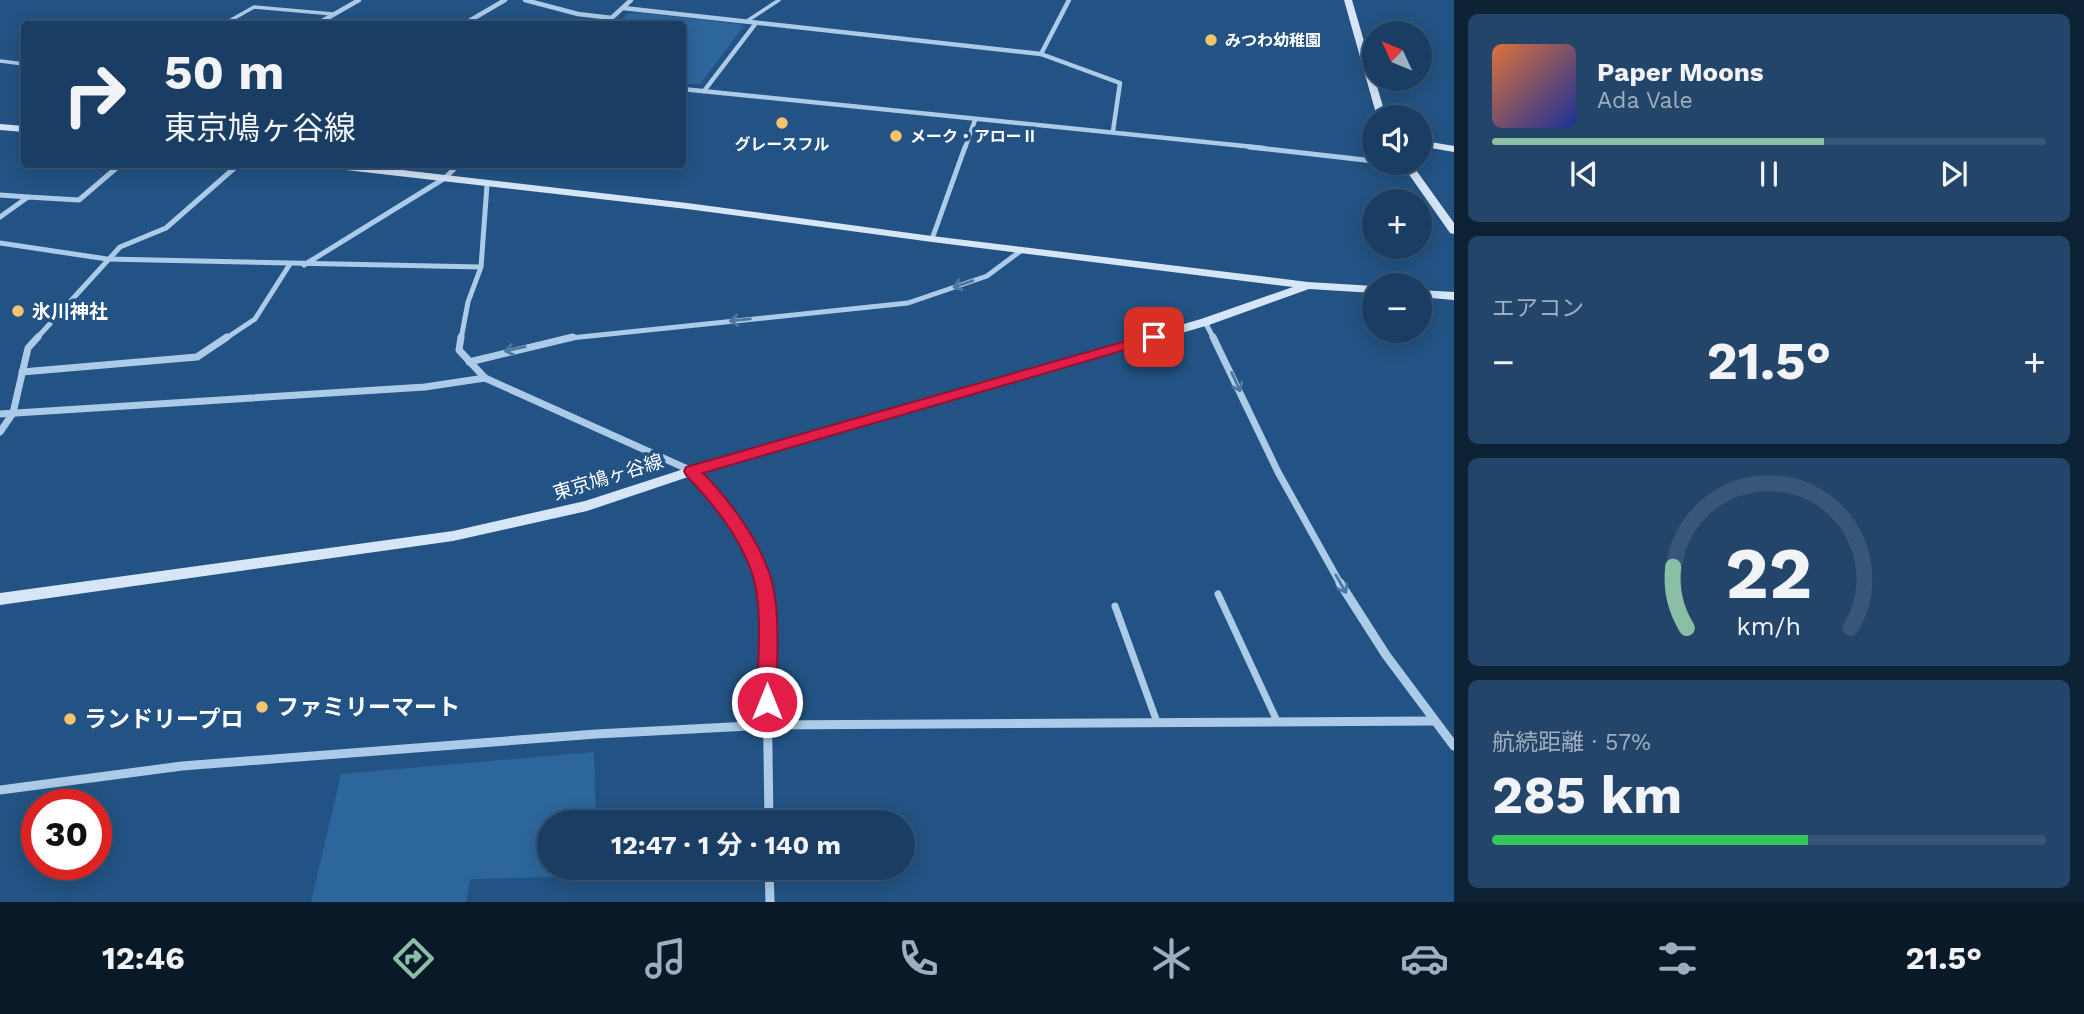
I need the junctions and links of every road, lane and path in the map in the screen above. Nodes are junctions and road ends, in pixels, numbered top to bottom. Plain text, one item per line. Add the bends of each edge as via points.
1 (359, 0) edge
2 (505, 0) edge
3 (525, 0) edge
4 (631, 0) edge
5 (779, 0) edge
6 (1069, 0) edge
7 (1348, 0) edge
8 (624, 8) junction
9 (333, 14) junction
10 (612, 18) junction
11 (229, 21) edge
12 (322, 21) edge
13 (469, 21) edge
14 (609, 21) edge
15 (747, 21) junction
16 (757, 23) junction
17 (1041, 54) junction
18 (0, 61) edge
19 (21, 64) edge
20 (686, 89) edge
21 (704, 91) junction
22 (1379, 105) edge
23 (975, 120) junction
24 (0, 127) edge
25 (21, 130) edge
26 (1113, 131) junction
27 (1432, 145) edge
28 (1454, 149) edge
29 (1362, 160) edge
30 (116, 168) edge
31 (234, 168) edge
32 (356, 168) edge
33 (455, 168) edge
34 (1415, 175) edge
35 (445, 178) junction
36 (488, 185) junction
37 (0, 195) edge
38 (28, 197) junction
39 (0, 217) edge
40 (1454, 231) edge
41 (932, 239) junction
42 (0, 243) edge
43 (1022, 250) junction
44 (107, 259) junction
45 (290, 264) junction
46 (304, 265) junction
47 (481, 267) junction
48 (1308, 285) junction
49 (1362, 289) edge
50 (1432, 294) edge
51 (1454, 296) edge
52 (1205, 322) junction
53 (469, 362) junction
54 (22, 372) junction
55 (485, 379) junction
56 (13, 413) junction
57 (0, 414) edge
58 (0, 432) edge
59 (692, 471) junction
60 (1218, 594) dead end
61 (0, 599) edge
62 (1115, 606) dead end
63 (1433, 721) junction
64 (1157, 722) junction
65 (1277, 722) junction
66 (767, 725) junction
67 (1454, 746) edge
68 (0, 790) edge
69 (769, 810) edge
70 (769, 880) edge
71 (770, 902) edge

1 - 9 street
2 - 13 street
3 - 10 street
4 - 8 street
5 - 15 lane
6 - 17 street
7 - 22 street
8 - 10 street
8 - 15 street
9 - 11 lane via 254,6
9 - 12 street
10 - 14 street
15 - 16 street
16 - 17 street
16 - 21 street
17 - 26 street via 1120,83
18 - 19 lane
20 - 21 street
21 - 23 street
23 - 26 street
23 - 41 street
24 - 25 street
26 - 29 street
27 - 28 street
30 - 38 street via 79,200
31 - 44 street via 166,228 120,247
32 - 35 street
33 - 35 street
34 - 40 street
35 - 36 street
35 - 46 street
36 - 41 street
36 - 47 street
37 - 38 street
38 - 39 street
41 - 43 street
42 - 44 street
43 - 48 street
43 -> 53 street via 987,276 908,303 565,338
44 - 45 street
44 - 54 street via 28,348
45 - 46 street
45 - 54 street via 255,319 197,357
46 - 47 street
47 - 53 street via 468,302 459,350
48 - 49 street, 東京鳩ヶ谷線
48 - 52 street, 東京鳩ヶ谷線
50 - 51 street
52 - 59 street, 東京鳩ヶ谷線
52 -> 63 street via 1288,493 1349,597
53 - 55 street
54 - 56 street
55 - 56 street via 425,387
55 - 59 street
56 - 57 street
56 - 58 street
59 - 61 street, 東京鳩ヶ谷線 via 587,506 453,537
59 - 66 street via 728,509 761,573
60 - 65 lane
62 - 64 lane
63 - 65 street
63 - 67 street
64 - 65 street
64 - 66 street
66 - 68 street via 181,766
66 - 69 street
70 - 71 street

